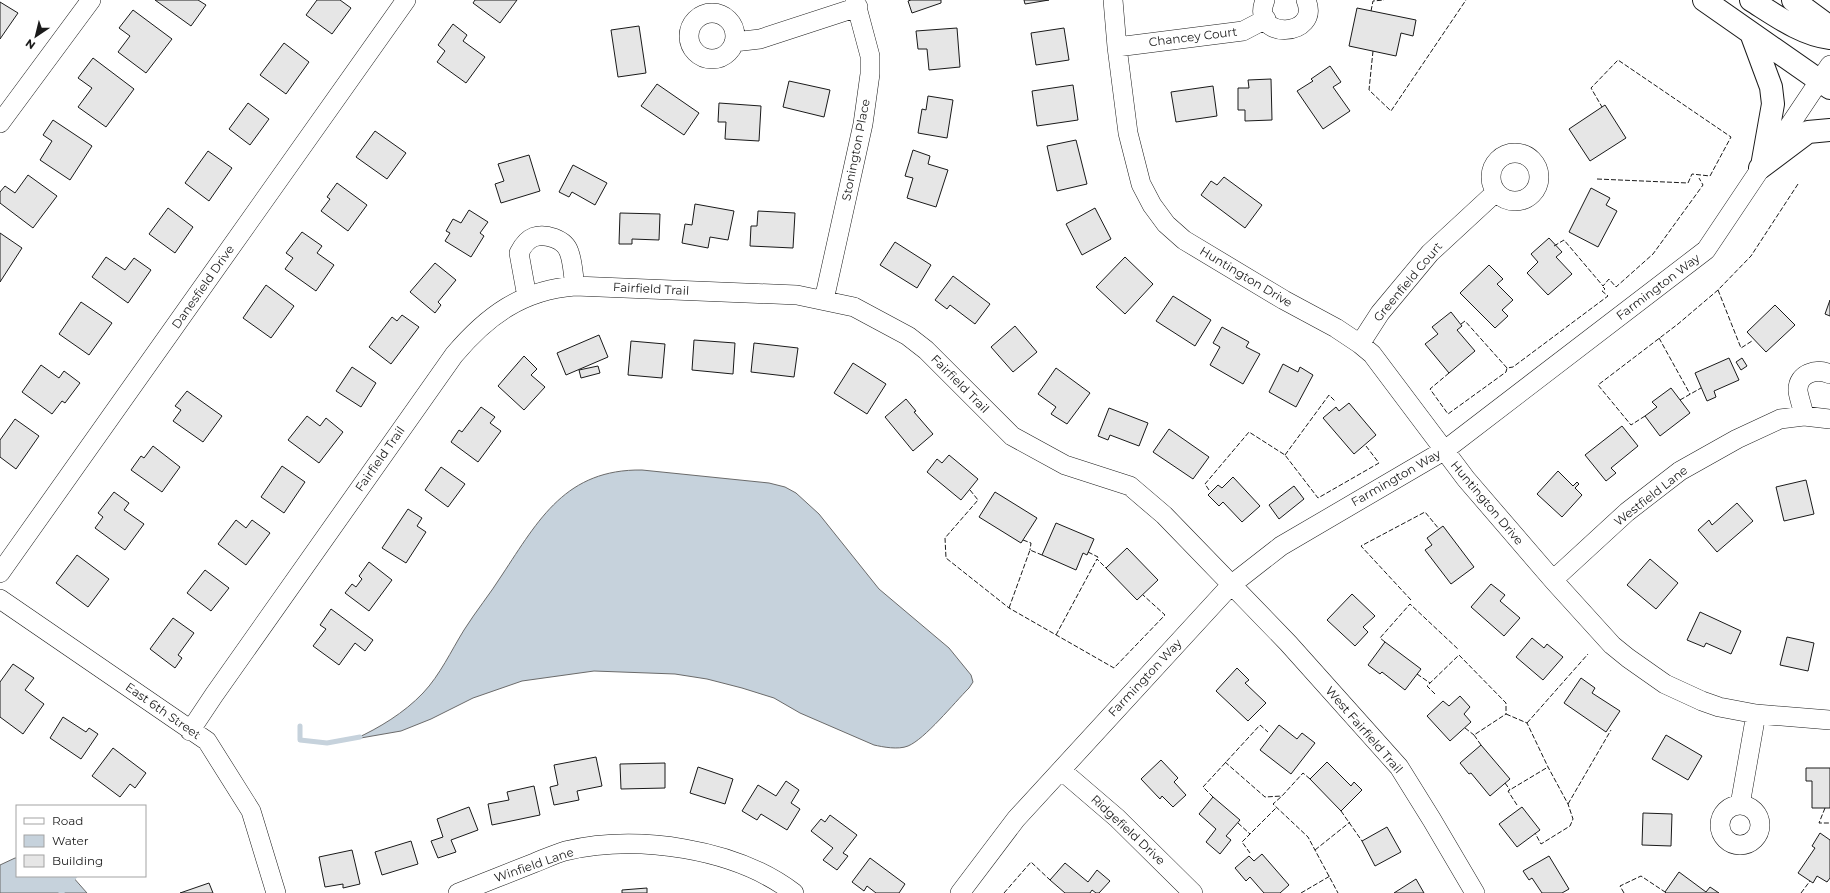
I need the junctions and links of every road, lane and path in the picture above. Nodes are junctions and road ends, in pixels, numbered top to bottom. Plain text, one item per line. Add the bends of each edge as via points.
1 (91, 0) edge
2 (406, 0) edge
3 (1114, 0) edge
4 (1265, 0) edge
5 (1306, 0) edge
6 (1704, 0) edge
7 (1751, 0) edge
8 (1793, 0) edge
9 (856, 4) edge
10 (1266, 19) junction
11 (1830, 27) edge
12 (1751, 33) junction
13 (1830, 38) edge
14 (734, 42) dead end
15 (1117, 46) junction
16 (1827, 79) edge
17 (0, 123) edge
18 (1830, 130) edge
19 (1761, 167) junction
20 (1496, 192) dead end
21 (575, 286) junction
22 (527, 297) junction
23 (824, 300) junction
24 (1360, 344) junction
25 (1830, 374) edge
26 (1804, 416) junction
27 (1830, 419) edge
28 (1445, 450) junction
29 (0, 573) edge
30 (1553, 580) junction
31 (1231, 585) junction
32 (0, 599) edge
33 (1756, 714) junction
34 (1830, 720) edge
35 (190, 731) junction
36 (1061, 770) junction
37 (1740, 805) dead end
38 (276, 893) edge
39 (458, 893) edge
40 (794, 893) edge
41 (960, 893) edge
42 (1193, 893) edge
43 (1475, 893) edge

1 - 17 street
2 - 29 street, Danesfield Drive
3 - 15 street, Huntington Drive
4 - 10 street via 1263,12
5 - 10 street via 1306,18 1296,28 1283,31 1276,29
6 - 12 main road
7 - 13 main road via 1787,22
8 - 11 main road
9 - 14 street via 760,39
9 - 23 street, Stonington Place via 870,56 870,74 863,124
10 - 15 street, Chancey Court via 1243,31
12 - 16 main road
12 - 19 main road via 1771,87 1773,104
15 - 24 street, Huntington Drive via 1128,133 1141,184 1166,224 1184,240
16 - 19 street, Farmington Way
18 - 19 main road via 1808,132
19 - 28 street, Farmington Way via 1706,250
20 - 24 street, Greenfield Court via 1430,253 1380,313
21 - 22 street, Fairfield Trail via 550,289
21 - 22 street via 569,251 565,245 550,237 534,237 519,253
21 - 23 street, Fairfield Trail via 797,295
22 - 35 street, Fairfield Trail via 480,327 454,356
23 - 31 street, Fairfield Trail via 854,307 908,336 926,350 1012,436 1065,465 1130,486 1164,515
24 - 28 street, Huntington Drive via 1372,354
25 - 26 street via 1822,370 1811,372 1802,379 1798,390
26 - 27 street, Westfield Lane
26 - 30 street, Westfield Lane via 1780,419 1737,439 1680,471 1627,512
28 - 30 street, Huntington Drive via 1466,479
28 - 31 street, Farmington Way via 1281,546
30 - 33 street, Huntington Drive via 1612,645 1647,673 1702,701
31 - 36 street, Farmington Way
31 - 43 street, West Fairfield Trail via 1288,643 1399,767
32 - 35 street, East 6th Street
33 - 34 street, Huntington Drive
33 - 37 street
35 - 38 street, East 6th Street via 207,741 251,812
36 - 41 street, Farmington Way via 1016,819
36 - 42 street, Ridgefield Drive via 1117,818
39 - 40 street, Winfield Lane via 565,851 615,843 673,846 735,862 782,884

